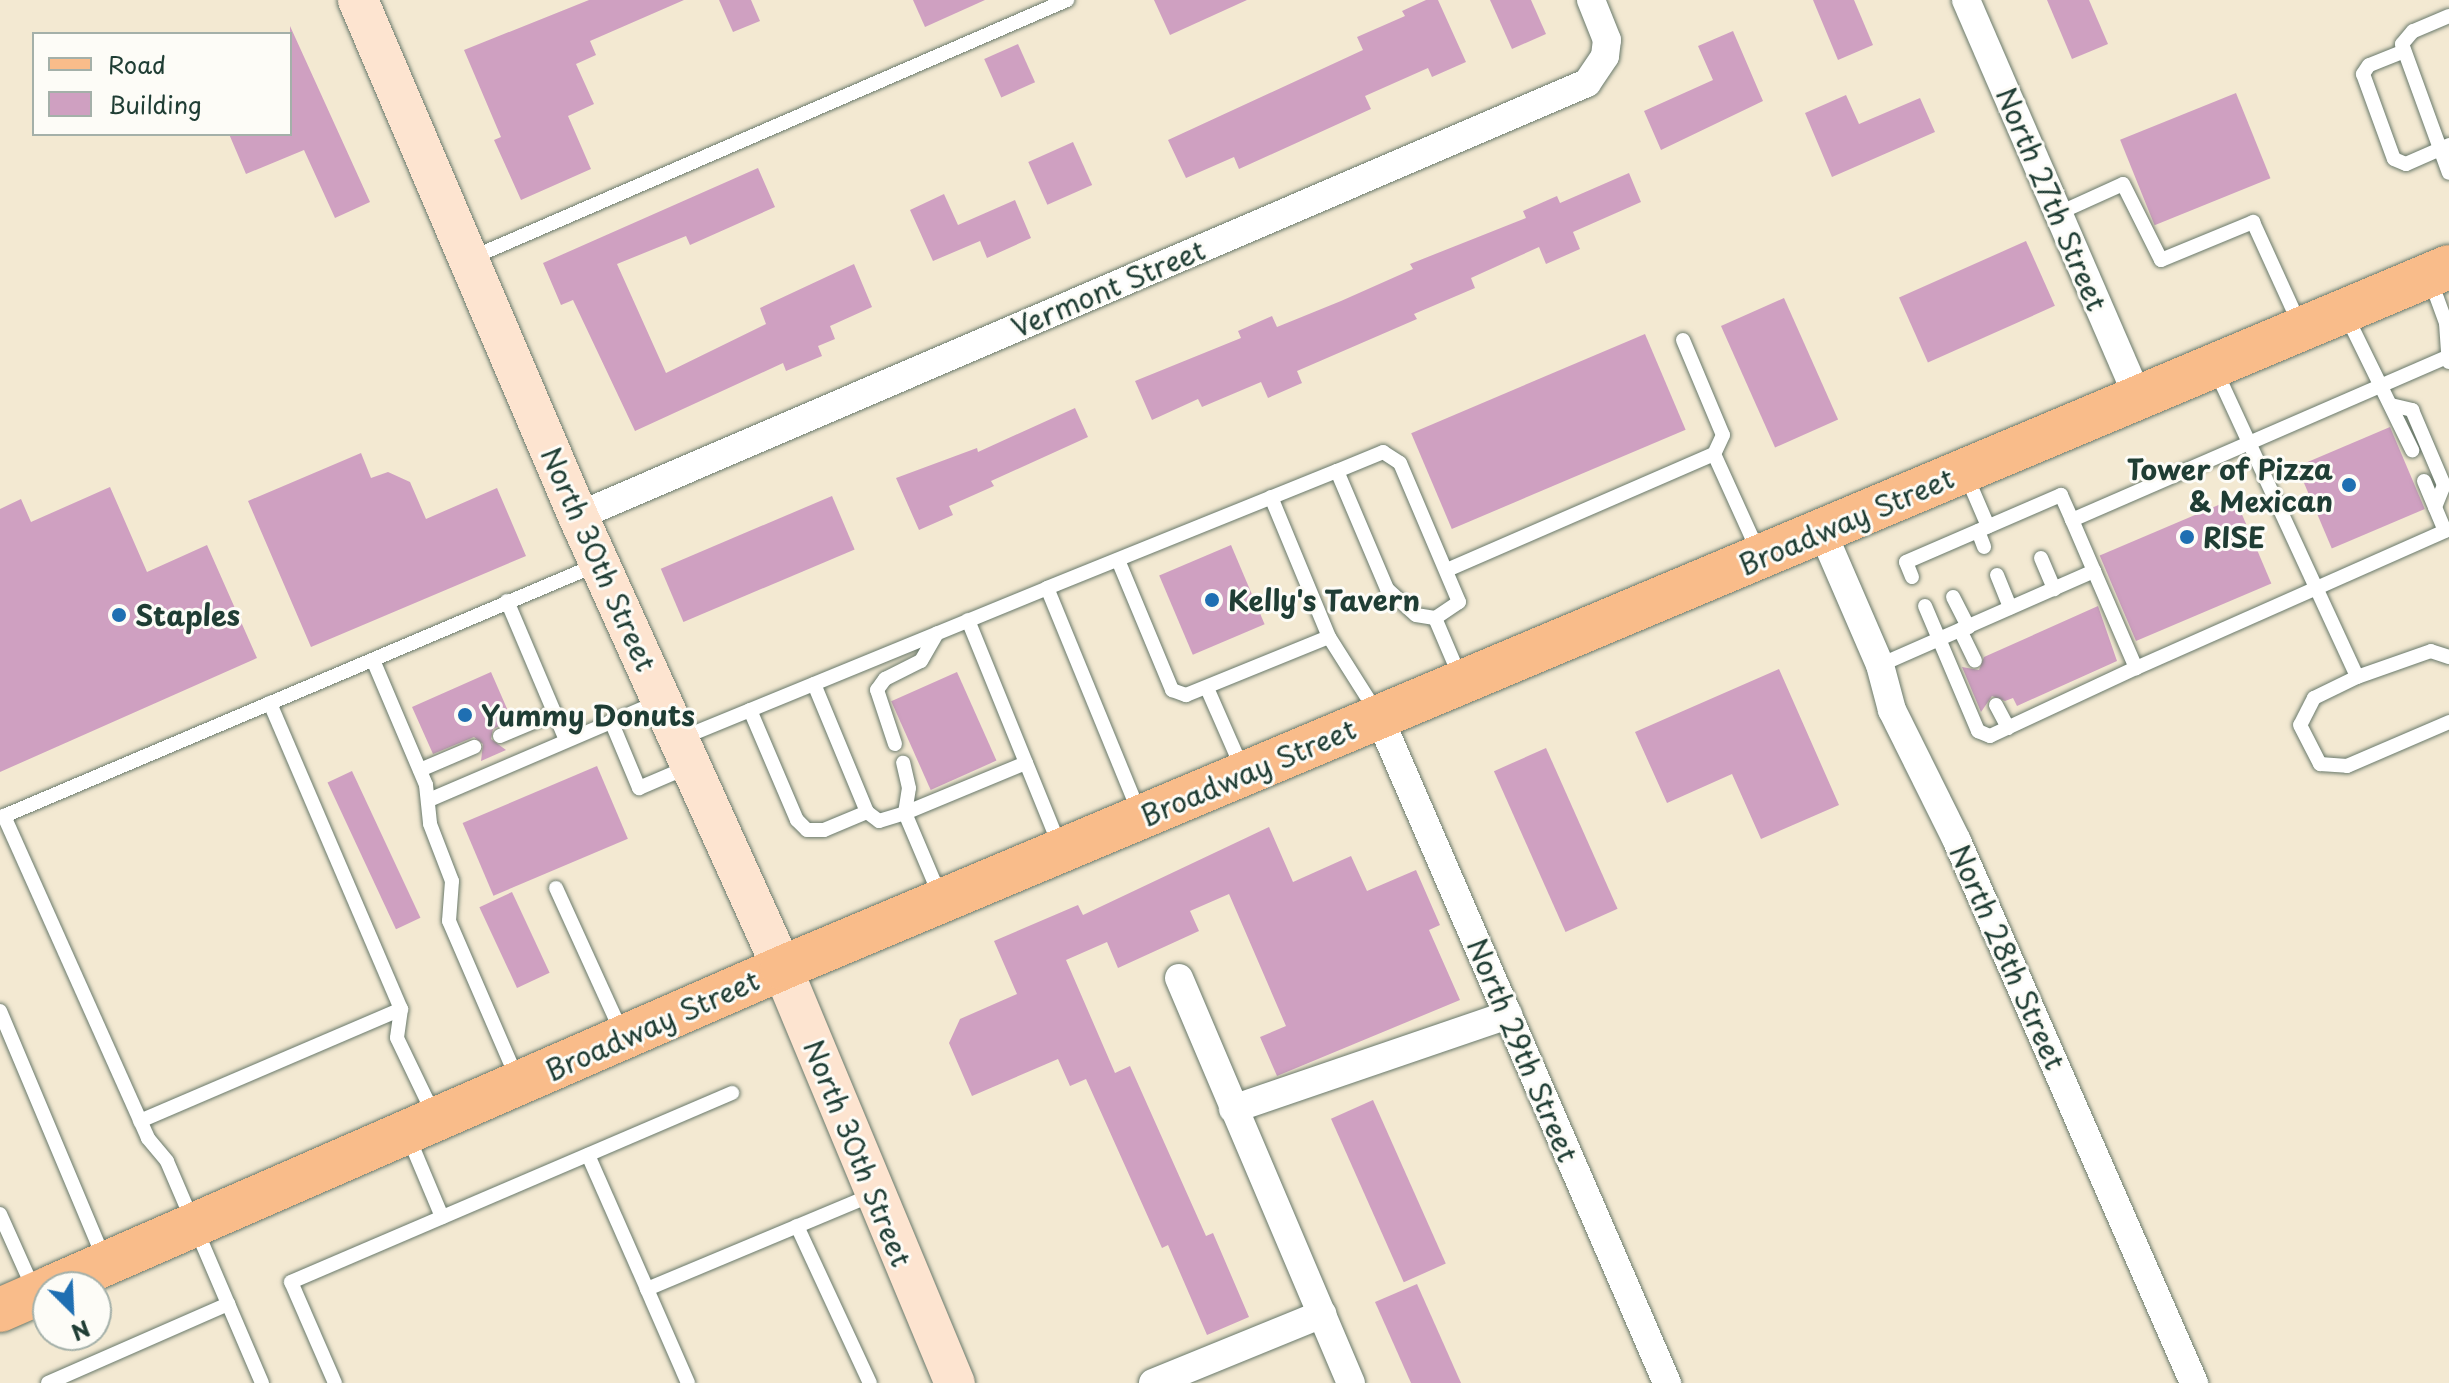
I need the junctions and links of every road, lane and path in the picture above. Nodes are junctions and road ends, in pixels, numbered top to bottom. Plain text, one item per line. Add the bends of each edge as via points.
1 (358, 0) edge
2 (1067, 0) edge
3 (1591, 0) edge
4 (1966, 0) edge
5 (2449, 16) edge
6 (2402, 52) junction
7 (2445, 147) edge
8 (2449, 173) edge
9 (2059, 213) junction
10 (469, 259) junction
11 (2439, 272) edge
12 (2345, 311) junction
13 (2302, 329) junction
14 (1683, 340) dead end
15 (2448, 360) edge
16 (2214, 367) junction
17 (2381, 385) junction
18 (2138, 398) junction
19 (2391, 405) junction
20 (2250, 444) junction
21 (2412, 450) dead end
22 (1714, 454) junction
23 (1337, 471) junction
24 (1965, 471) junction
25 (2424, 481) dead end
26 (1271, 497) junction
27 (2435, 507) junction
28 (578, 516) junction
29 (2072, 520) junction
30 (1983, 528) junction
31 (2447, 530) edge
32 (1822, 531) junction
33 (1984, 547) dead end
34 (1931, 550) junction
35 (1761, 557) junction
36 (2041, 558) dead end
37 (1118, 560) junction
38 (600, 563) junction
39 (1938, 565) dead end
40 (1447, 570) junction
41 (2094, 571) junction
42 (1997, 575) dead end
43 (1912, 577) dead end
44 (2316, 586) junction
45 (1047, 588) junction
46 (2054, 589) junction
47 (1953, 597) dead end
48 (507, 601) junction
49 (1925, 606) dead end
50 (2010, 608) junction
51 (1435, 618) junction
52 (968, 620) junction
53 (1964, 629) junction
54 (938, 633) junction
55 (1329, 637) junction
56 (1941, 638) junction
57 (2449, 657) edge
58 (373, 660) junction
59 (1975, 661) dead end
60 (1880, 665) junction
61 (2136, 668) junction
62 (2357, 677) junction
63 (1463, 683) junction
64 (814, 684) junction
65 (1207, 688) junction
66 (663, 700) junction
67 (270, 703) junction
68 (1996, 705) dead end
69 (750, 710) junction
70 (555, 713) junction
71 (1379, 717) junction
72 (611, 721) junction
73 (2449, 722) edge
74 (2008, 728) junction
75 (500, 736) dead end
76 (566, 740) junction
77 (895, 744) dead end
78 (474, 747) dead end
79 (687, 752) junction
80 (903, 763) dead end
81 (1026, 763) junction
82 (420, 770) junction
83 (1245, 774) junction
84 (429, 800) junction
85 (867, 812) junction
86 (905, 813) junction
87 (2, 817) edge
88 (1141, 818) junction
89 (1062, 851) junction
90 (556, 888) dead end
91 (942, 901) junction
92 (782, 968) junction
93 (1179, 978) dead end
94 (401, 1009) junction
95 (0, 1011) edge
96 (1508, 1015) junction
97 (624, 1037) junction
98 (519, 1083) junction
99 (732, 1093) dead end
100 (1233, 1109) junction
101 (140, 1121) junction
102 (421, 1125) junction
103 (588, 1155) junction
104 (875, 1194) junction
105 (0, 1214) edge
106 (442, 1217) junction
107 (194, 1224) junction
108 (797, 1226) junction
109 (106, 1263) junction
110 (88, 1271) edge
111 (647, 1289) junction
112 (32, 1290) edge
113 (228, 1304) junction
114 (1322, 1314) junction
115 (48, 1383) edge
116 (262, 1383) edge
117 (335, 1383) edge
118 (688, 1383) edge
119 (870, 1383) edge
120 (955, 1383) edge
121 (1153, 1383) edge
122 (1351, 1383) edge
123 (1667, 1383) edge
124 (2194, 1383) edge

1 - 10 street, North 30th Street
2 - 10 lane
3 - 28 street, Vermont Street via 1605,33 1605,56 1587,83
4 - 9 street, North 27th Street
5 - 6 lane via 2407,36
6 - 7 lane
6 - 7 lane via 2369,65 2363,74 2394,159 2406,164
7 - 8 lane
9 - 13 lane via 2123,184 2161,260 2253,222
9 - 18 street, North 27th Street
10 - 28 street, North 30th Street
11 - 12 main road, Broadway Street
11 - 15 lane
12 - 13 main road, Broadway Street
12 - 17 lane
13 - 16 main road, Broadway Street
14 - 22 lane via 1723,435
15 - 17 lane
16 - 18 main road, Broadway Street
16 - 20 lane
17 - 19 lane
17 - 20 lane
18 - 24 main road, Broadway Street
19 - 21 lane
19 - 27 lane via 2412,410 2434,460 2444,485
20 - 29 lane
20 - 44 lane
22 - 35 lane
22 - 40 lane
23 - 26 lane
23 - 40 lane via 1383,452 1400,463
23 - 51 lane via 1387,589 1416,615
24 - 30 lane
24 - 32 main road, Broadway Street
25 - 27 lane
26 - 37 lane
26 - 55 lane
27 - 31 lane
28 - 38 street, North 30th Street
29 - 30 lane via 2061,495 2024,519
29 - 41 lane
30 - 33 lane
30 - 34 lane
31 - 44 lane
32 - 35 main road, Broadway Street
32 - 60 street, North 28th Street
34 - 39 lane
34 - 43 lane via 1906,562
35 - 63 main road, Broadway Street
36 - 46 lane
37 - 45 lane
37 - 65 lane via 1172,690 1186,695
38 - 48 lane
38 - 66 street, North 30th Street
40 - 51 lane via 1459,602
41 - 46 lane
41 - 61 lane
42 - 50 lane
44 - 61 lane
44 - 62 lane
45 - 52 lane
45 - 88 lane
46 - 50 lane
47 - 53 lane
48 - 58 lane
48 - 70 lane
49 - 56 lane
50 - 53 lane
51 - 63 lane
52 - 54 lane
52 - 81 lane
53 - 56 lane
53 - 59 lane
54 - 64 lane
54 - 77 lane via 921,661 885,679 877,690
55 - 65 lane
55 - 71 lane
56 - 60 lane
56 - 74 lane via 1978,731 1990,736
57 - 62 lane via 2431,651
58 - 67 lane
58 - 82 lane
60 - 124 street, North 28th Street via 1892,710 1957,841
61 - 74 lane
62 - 73 lane via 2314,698 2300,725 2320,764 2347,766
63 - 71 main road, Broadway Street
64 - 69 lane
64 - 85 lane
65 - 83 lane
66 - 72 lane
66 - 79 street, North 30th Street
67 - 87 lane
67 - 94 lane
68 - 74 lane
69 - 79 lane
69 - 85 lane via 797,820 807,830 824,830
70 - 75 lane
70 - 76 lane
71 - 83 main road, Broadway Street
71 - 96 street, North 29th Street
72 - 76 lane
72 - 79 lane via 639,788
76 - 84 lane
78 - 82 lane
79 - 92 street, North 30th Street
80 - 86 lane via 909,788
81 - 86 lane
81 - 89 lane
82 - 84 lane
83 - 88 main road, Broadway Street
84 - 98 lane via 430,824 452,881 449,921
85 - 86 lane via 879,821
86 - 91 lane
87 - 101 lane
88 - 89 main road, Broadway Street
89 - 91 main road, Broadway Street
90 - 97 lane
91 - 92 main road, Broadway Street
92 - 97 main road, Broadway Street
92 - 104 street, North 30th Street
93 - 100 street
94 - 101 lane
94 - 102 lane via 397,1038
95 - 109 lane
96 - 100 street
96 - 123 street, North 29th Street
97 - 98 main road, Broadway Street
98 - 102 main road, Broadway Street
99 - 103 lane
100 - 114 street
101 - 107 lane via 167,1161
102 - 106 lane
102 - 107 main road, Broadway Street
103 - 106 lane
103 - 111 lane
104 - 108 lane
104 - 120 street, North 30th Street
105 - 112 lane
106 - 117 lane via 291,1282
107 - 109 main road, Broadway Street
107 - 113 lane
108 - 111 lane
108 - 119 lane
109 - 110 main road, Broadway Street
111 - 118 lane
113 - 115 lane
113 - 116 lane
114 - 121 street
114 - 122 street

